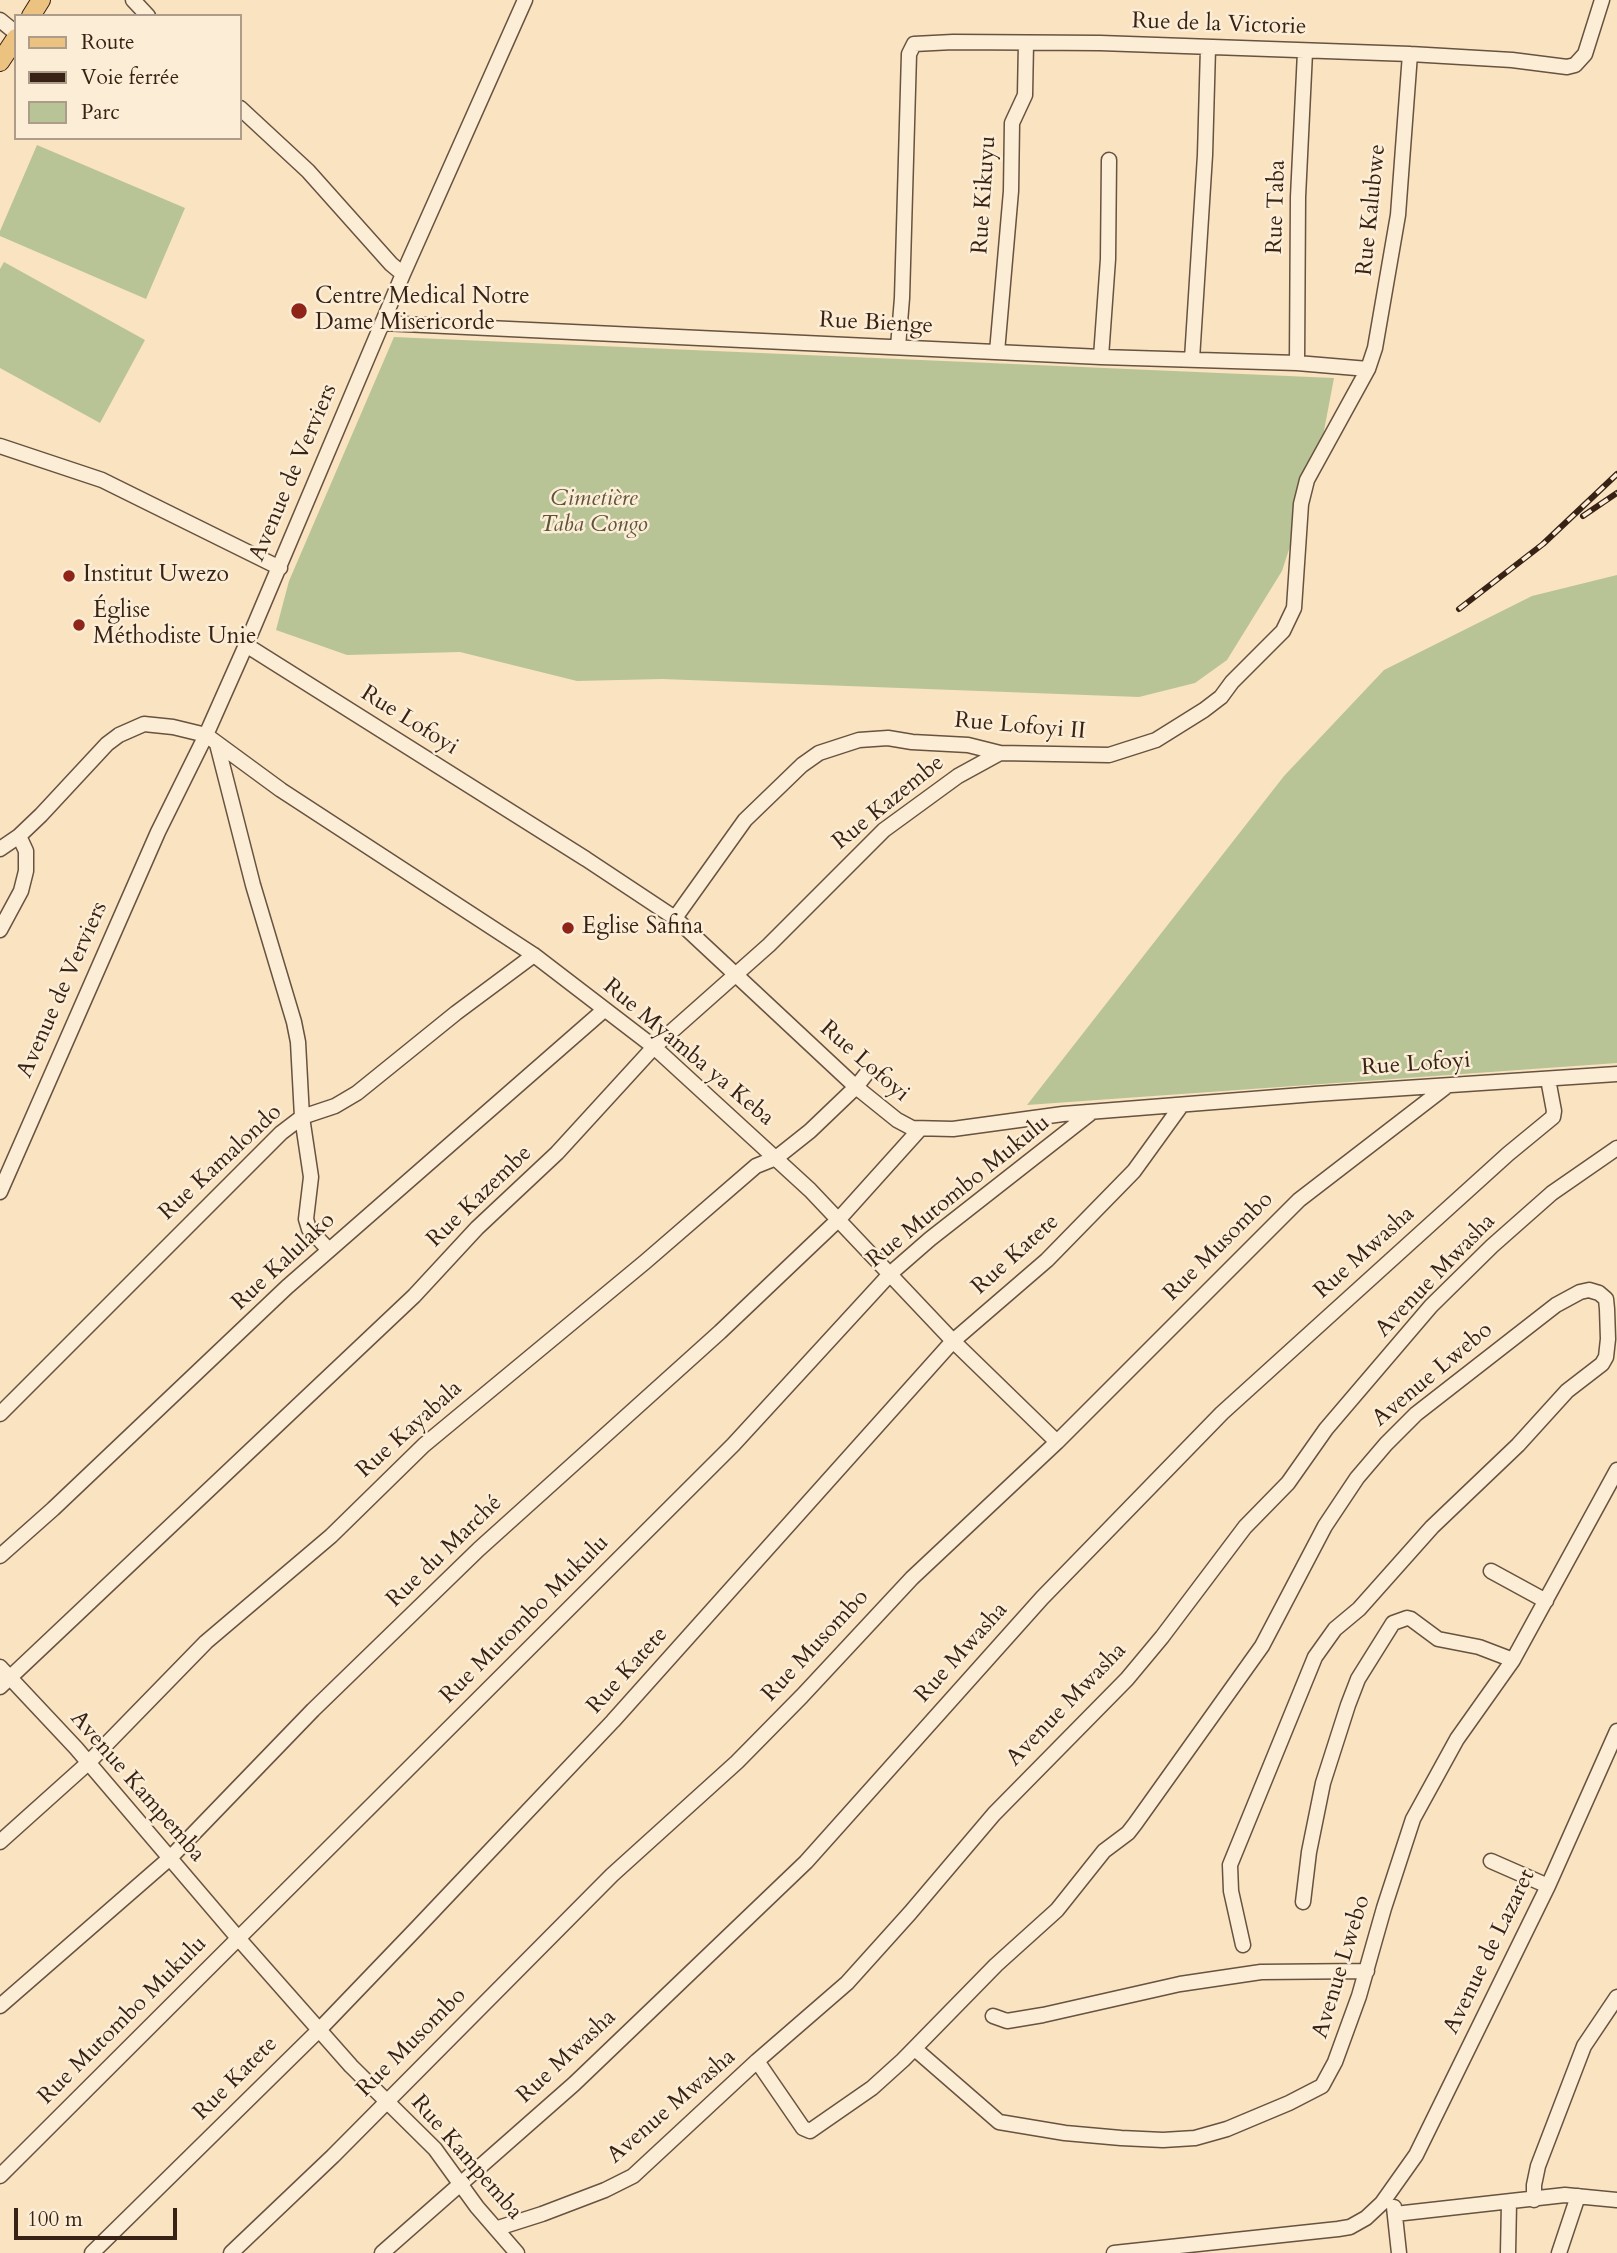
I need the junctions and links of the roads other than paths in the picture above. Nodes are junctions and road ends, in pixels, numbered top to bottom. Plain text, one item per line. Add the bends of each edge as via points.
1 (133, 0) edge
2 (525, 0) edge
3 (1602, 0) edge
4 (146, 14) edge
5 (0, 20) edge
6 (14, 33) edge
7 (14, 38) edge
8 (1026, 43) junction
9 (1208, 48) junction
10 (1305, 52) junction
11 (1410, 54) junction
12 (0, 62) edge
13 (242, 110) edge
14 (1109, 160) dead end
15 (403, 274) junction
16 (382, 323) junction
17 (898, 347) junction
18 (997, 352) junction
19 (1101, 357) junction
20 (1192, 359) junction
21 (1297, 363) junction
22 (1368, 369) junction
23 (0, 446) edge
24 (280, 568) junction
25 (246, 645) junction
26 (211, 740) junction
27 (1000, 753) junction
28 (19, 836) junction
29 (0, 849) edge
30 (675, 918) junction
31 (0, 930) edge
32 (534, 956) junction
33 (735, 976) junction
34 (604, 1010) junction
35 (654, 1047) junction
36 (867, 1073) dead end
37 (1617, 1074) edge
38 (1548, 1079) junction
39 (1447, 1086) junction
40 (856, 1087) junction
41 (1181, 1106) junction
42 (1094, 1111) junction
43 (302, 1117) junction
44 (920, 1129) junction
45 (1617, 1148) edge
46 (776, 1158) junction
47 (0, 1192) edge
48 (839, 1219) junction
49 (329, 1250) junction
50 (891, 1273) junction
51 (953, 1341) junction
52 (0, 1415) edge
53 (1057, 1441) junction
54 (1617, 1471) edge
55 (0, 1556) edge
56 (1491, 1571) dead end
57 (1546, 1601) junction
58 (1513, 1660) junction
59 (3, 1677) edge
60 (1617, 1731) edge
61 (88, 1763) junction
62 (0, 1842) edge
63 (170, 1858) junction
64 (1491, 1861) dead end
65 (1548, 1886) junction
66 (1304, 1902) dead end
67 (238, 1938) junction
68 (1243, 1945) dead end
69 (1367, 1971) junction
70 (1617, 1997) edge
71 (0, 2007) edge
72 (993, 2016) dead end
73 (319, 2030) junction
74 (915, 2049) junction
75 (757, 2062) junction
76 (386, 2101) junction
77 (0, 2176) edge
78 (462, 2184) junction
79 (1393, 2189) junction
80 (1578, 2196) junction
81 (1534, 2200) junction
82 (1617, 2200) edge
83 (1509, 2203) junction
84 (1395, 2214) junction
85 (498, 2228) junction
86 (92, 2253) edge
87 (231, 2253) edge
88 (382, 2253) edge
89 (517, 2253) edge
90 (1114, 2253) edge
91 (1399, 2253) edge
92 (1508, 2253) edge
93 (1559, 2253) edge

1 - 4 street
2 - 15 street, Avenue de Verviers
3 - 11 street, Rue de la Victorie via 1586,54 1571,66
5 - 6 street
7 - 12 main road
8 - 9 street, Rue de la Victorie
8 - 17 street, Rue de la Victorie via 914,44 910,50
8 - 18 street, Rue Kikuyu via 1025,95 1012,123
9 - 10 street, Rue de la Victorie
9 - 20 street
10 - 11 street, Rue de la Victorie
10 - 21 street, Rue Taba
11 - 22 street, Rue Kalubwe via 1397,226
13 - 15 street via 308,171
14 - 19 street
15 - 16 street, Avenue de Verviers
16 - 17 street, Rue Bienge
16 - 24 street, Avenue de Verviers
17 - 18 street, Rue Bienge
18 - 19 street, Rue Bienge
19 - 20 street, Rue Bienge
20 - 21 street, Rue Bienge
21 - 22 street, Rue Bienge
22 - 27 street, Rue Lofoyi II via 1307,480 1292,615 1283,631 1221,697 1163,736 1110,755
23 - 24 street via 102,480
24 - 25 street, Avenue de Verviers
25 - 26 street, Avenue de Verviers
25 - 30 street, Rue Lofoyi
26 - 28 street via 159,725 133,727 107,744
26 - 32 street, Rue Myamba ya Keba
26 - 43 street via 294,1022
26 - 47 street, Avenue de Verviers via 158,832
27 - 30 street, Rue Lofoyi II via 888,737 859,740 810,758 745,820
27 - 33 street, Rue Kazembe via 958,776 884,830
28 - 29 street
28 - 31 street via 27,862 24,880
30 - 33 street, Rue Lofoyi
32 - 34 street, Rue Myamba ya Keba
32 - 43 street, Rue Kamalondo via 357,1093
33 - 35 street, Rue Kazembe
33 - 40 street, Rue Lofoyi
34 - 35 street, Rue Myamba ya Keba
34 - 49 street, Rue Kalulako
35 - 46 street, Rue Myamba ya Keba
35 - 59 street, Rue Kazembe via 557,1153 414,1296
36 - 40 street, Rue Kayabala
37 - 38 street, Rue Lofoyi
38 - 39 street, Rue Lofoyi
38 - 78 street, Rue Mwasha via 1553,1117 1222,1413 1042,1598 806,1862 574,2084
39 - 41 street, Rue Lofoyi
39 - 53 street, Rue Musombo via 1299,1200
40 - 44 street, Rue Lofoyi via 906,1126
40 - 46 street, Rue Kayabala
41 - 42 street, Rue Lofoyi
41 - 51 street, Rue Katete via 1134,1171 1047,1260
42 - 44 street, Rue Lofoyi via 988,1126
42 - 50 street, Rue Mutombo Mukulu
43 - 49 street via 311,1177 306,1219 309,1229
43 - 52 street, Rue Kamalondo via 266,1146
44 - 48 street, Rue du Marché
45 - 75 street, Avenue Mwasha via 1552,1193 1431,1306 1326,1430 1288,1483 1245,1527 1127,1679 994,1814 847,1983
46 - 48 street, Rue Myamba ya Keba
46 - 61 street, Rue Kayabala via 755,1166 424,1445 331,1536 205,1642
48 - 50 street, Rue Myamba ya Keba
48 - 63 street, Rue du Marché via 479,1549 313,1710
49 - 55 street, Rue Kalulako
50 - 51 street, Rue Myamba ya Keba
50 - 67 street, Rue Mutombo Mukulu via 733,1445
51 - 53 street, Rue Myamba ya Keba
51 - 73 street, Rue Katete via 613,1721
53 - 76 street, Rue Musombo via 912,1578 737,1762 612,1875
54 - 57 street, Avenue Lwebo
56 - 57 street
57 - 58 street, Avenue Lwebo
58 - 66 street via 1494,1651 1438,1639 1411,1619 1392,1623 1348,1705 1324,1783
58 - 69 street, Avenue Lwebo via 1457,1739 1413,1819
59 - 61 street, Avenue Kampemba
60 - 65 street, Avenue de Lazaret
61 - 62 street, Rue Kayabala
61 - 63 street, Avenue Kampemba
63 - 67 street, Avenue Kampemba
63 - 71 street, Rue du Marché
64 - 65 street
65 - 79 street, Avenue de Lazaret via 1416,2155
67 - 73 street, Rue Kampemba
67 - 77 street, Rue Mutombo Mukulu
68 - 74 street, Avenue Lwebo via 1230,1865 1315,1657 1335,1629 1359,1609 1432,1527 1606,1357 1606,1299 1599,1293 1580,1292 1556,1305 1416,1414 1372,1460 1325,1526 1262,1646 1136,1824 1104,1851 1051,1916
69 - 72 street via 1261,1972 1180,1984 1007,2021
69 - 74 street, Avenue Lwebo via 1322,2086 1239,2124 1195,2138 1121,2138 1006,2125
70 - 81 street via 1584,2046 1538,2166
73 - 76 street, Rue Kampemba
73 - 86 street, Rue Katete
74 - 75 street, Avenue Lwebo via 872,2088 812,2130 803,2128
75 - 85 street, Avenue Mwasha via 633,2176
76 - 78 street, Rue Kampemba via 423,2136
76 - 87 street, Rue Musombo
78 - 85 street, Rue Kampemba
78 - 88 street, Rue Mwasha
79 - 84 street
79 - 90 street, Avenue de Lazaret via 1366,2218 1350,2227
80 - 81 street
80 - 82 street
80 - 93 street
81 - 83 street
83 - 84 street
83 - 92 street
84 - 91 street
85 - 89 street, Rue Kampemba

